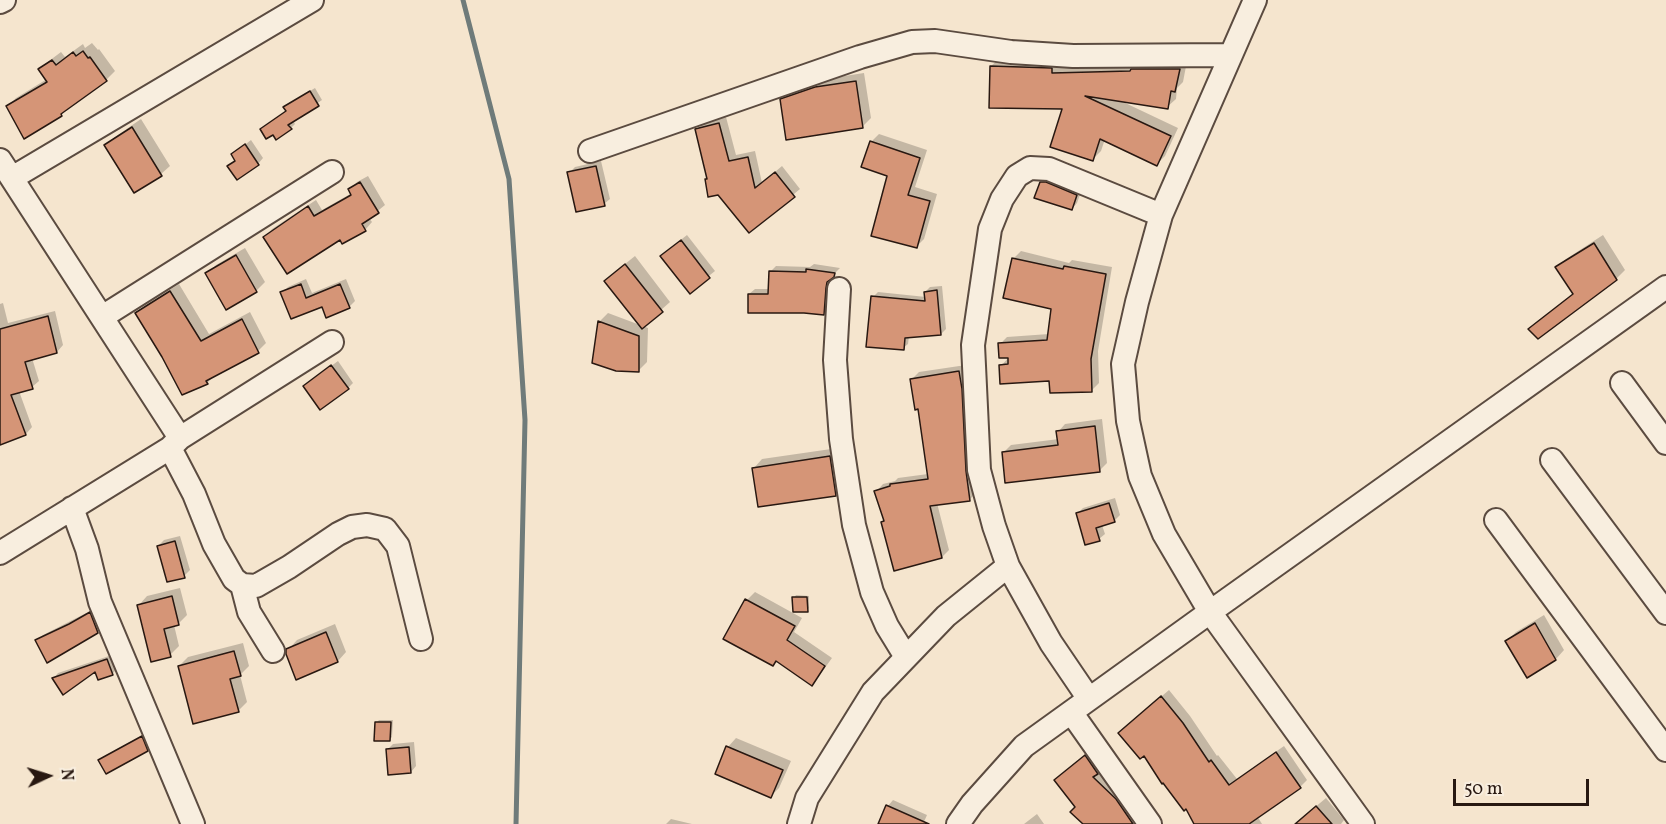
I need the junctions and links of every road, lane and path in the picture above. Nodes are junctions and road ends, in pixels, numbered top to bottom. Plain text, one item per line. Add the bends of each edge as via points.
1 (4, 0) edge
2 (312, 0) edge
3 (1255, 0) edge
4 (0, 2) edge
5 (1230, 55) junction
6 (590, 151) dead end
7 (6, 169) edge
8 (332, 172) dead end
9 (1161, 215) junction
10 (1666, 288) edge
11 (839, 290) dead end
12 (102, 317) junction
13 (332, 342) dead end
14 (1622, 383) dead end
15 (175, 443) junction
16 (1666, 443) edge
17 (1552, 459) dead end
18 (72, 508) junction
19 (1496, 520) dead end
20 (0, 553) edge
21 (1008, 567) junction
22 (242, 585) junction
23 (1210, 612) junction
24 (1666, 614) edge
25 (422, 639) dead end
26 (273, 651) dead end
27 (906, 657) junction
28 (1089, 699) junction
29 (1071, 712) junction
30 (1666, 750) edge
31 (193, 824) edge
32 (799, 824) edge
33 (958, 824) edge
34 (1150, 824) edge
35 (1363, 824) edge

1 - 4 street
2 - 7 street
3 - 5 street
5 - 6 street via 1073,56 912,42
5 - 9 street
7 - 12 street
8 - 12 street
9 - 21 street via 1049,169 1030,168 1017,176 1002,199 990,229 973,345 979,470
9 - 23 street via 1123,364 1128,421 1140,476 1164,534
10 - 23 street
11 - 27 street via 835,360 841,439 854,525 872,592
12 - 15 street
13 - 15 street
14 - 16 street
15 - 18 street
15 - 22 street via 214,544 234,579
17 - 24 street
18 - 20 street
18 - 31 street via 100,602
19 - 30 street
21 - 27 street via 946,616
21 - 28 street via 1051,643
22 - 25 street via 256,586 352,527 385,529 398,546
22 - 26 street via 249,612
23 - 28 street
23 - 35 street
27 - 32 street via 873,692 807,798
28 - 29 street
29 - 33 street via 1024,746
29 - 34 street

